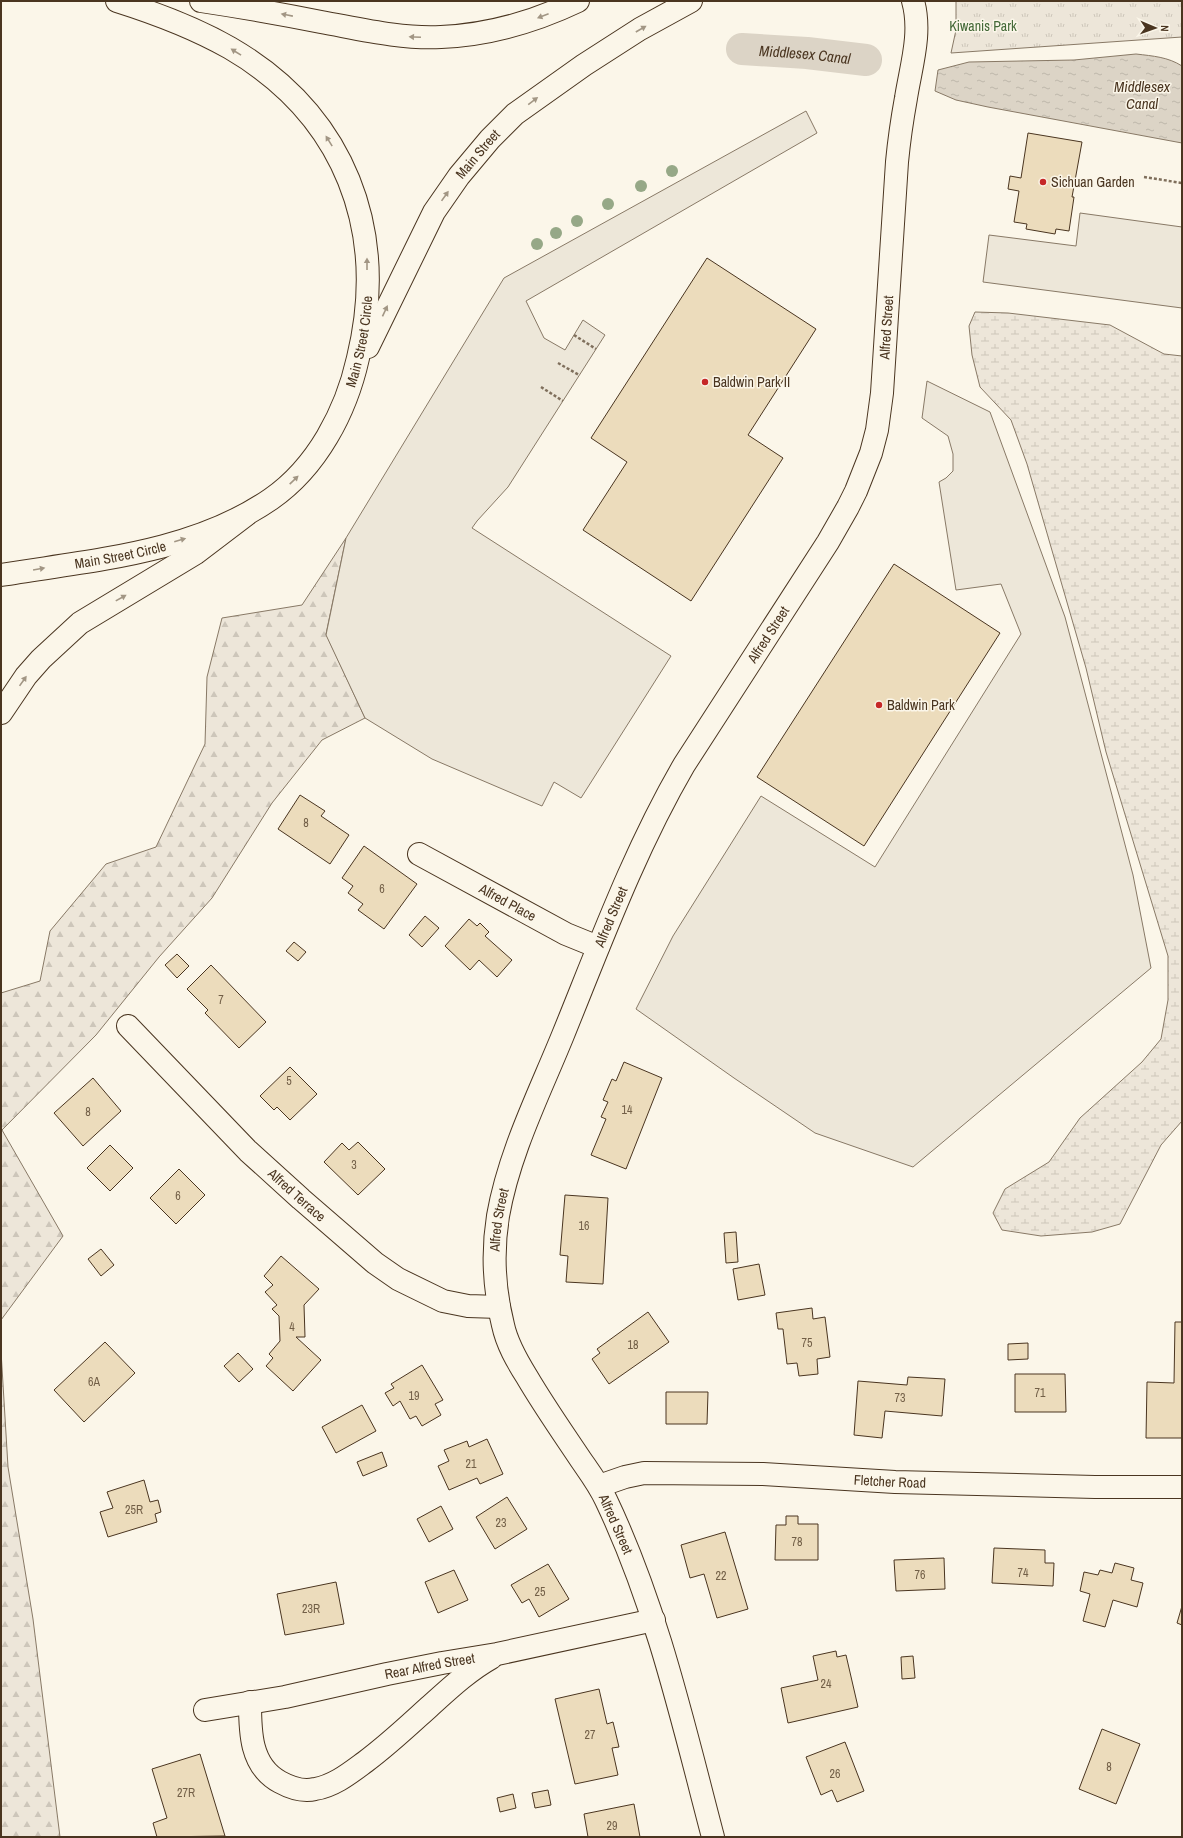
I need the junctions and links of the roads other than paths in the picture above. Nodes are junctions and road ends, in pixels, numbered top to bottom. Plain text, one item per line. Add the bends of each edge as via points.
1 (117, 1) edge
2 (200, 1) edge
3 (578, 1) edge
4 (692, 1) edge
5 (913, 1) edge
6 (352, 385) junction
7 (246, 515) junction
8 (1, 575) edge
9 (1, 713) edge
10 (419, 854) dead end
11 (598, 947) junction
12 (128, 1026) dead end
13 (499, 1307) junction
14 (599, 1486) junction
15 (1182, 1487) edge
16 (654, 1620) junction
17 (497, 1654) junction
18 (250, 1702) junction
19 (205, 1710) dead end
20 (713, 1837) edge

6 -> 1 main road, Main Street Circle via 362,345 367,308 367,255 356,196 349,177 327,138 294,96 246,58 183,25
3 -> 2 main road via 531,21 441,37 393,35
6 -> 4 main road, Main Street via 434,212 459,176 490,139 515,114 584,64 640,29
5 - 11 main road, Alfred Street via 916,43 897,162 882,393 871,453 856,491 828,542 665,798 628,874
7 -> 6 main road, Main Street Circle via 293,481 311,462 337,418
8 -> 7 main road, Main Street Circle via 137,552 195,536
9 -> 7 main road via 26,676 80,623 196,553
10 - 11 main road, Alfred Place via 566,934
11 - 13 main road, Alfred Street via 521,1137 504,1186 494,1258
12 - 13 main road, Alfred Terrace via 248,1151 375,1263 398,1279 444,1301 468,1306
13 - 14 main road, Alfred Street via 503,1330 519,1364
14 - 15 main road, Fletcher Road via 644,1473 763,1474 895,1482
14 - 16 main road, Alfred Street via 621,1533
16 - 17 main road, Rear Alfred Street
16 - 20 main road, Alfred Street
17 - 18 main road, Rear Alfred Street
17 - 18 main road via 468,1672 389,1744 352,1772 328,1786 314,1790 288,1786 275,1779 261,1765 250,1734
18 - 19 main road, Rear Alfred Street

